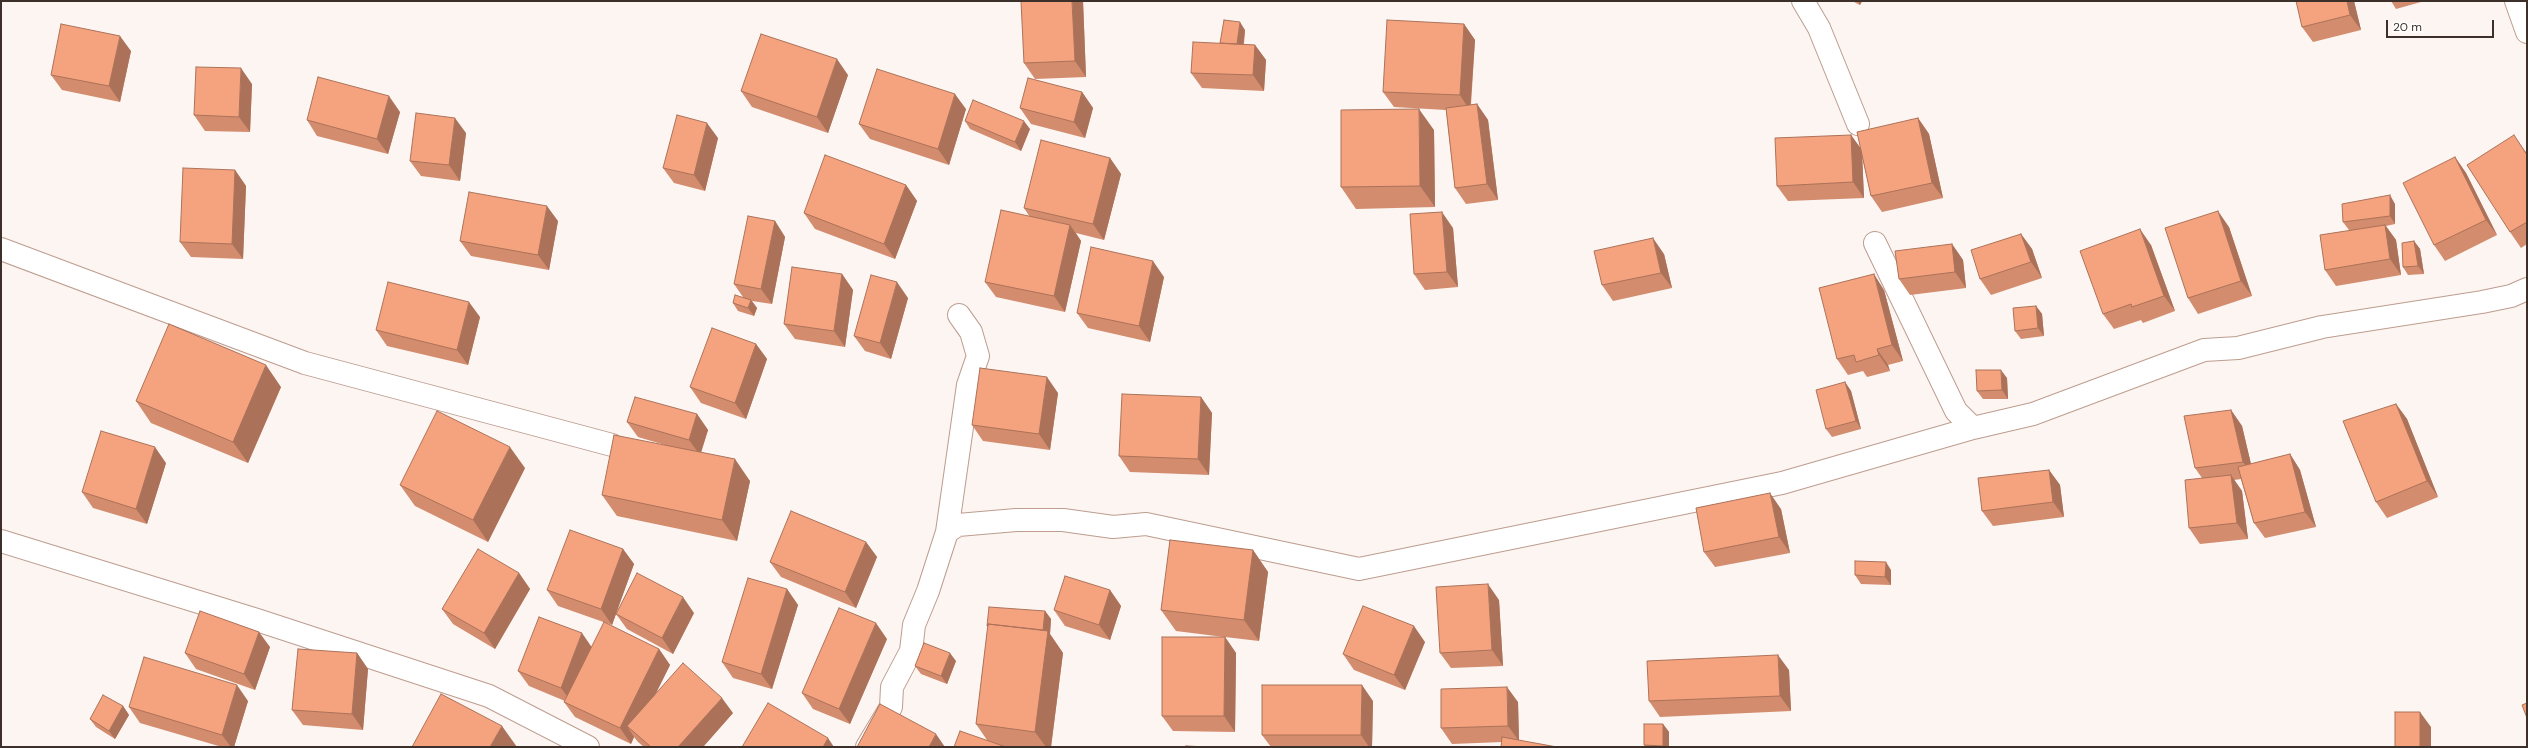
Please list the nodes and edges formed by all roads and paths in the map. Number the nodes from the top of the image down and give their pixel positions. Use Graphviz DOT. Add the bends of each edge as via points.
graph roads {
  1 [pos="1803,1"];
  2 [pos="2516,1"];
  3 [pos="2527,32"];
  4 [pos="1858,124"];
  5 [pos="1875,244"];
  6 [pos="1,250"];
  7 [pos="2527,289"];
  8 [pos="959,315"];
  9 [pos="1973,428"];
  10 [pos="612,445"];
  11 [pos="948,532"];
  12 [pos="1,541"];
  13 [pos="588,747"];
  14 [pos="867,747"];
  1 -- 4 [label="street" via="1819,28"];
  2 -- 3 [label="street"];
  5 -- 9 [label="street" via="1956,411"];
  6 -- 10 [label="street" via="305,363"];
  7 -- 9 [label="street" via="2511,296 2482,302 2322,327 2238,348 2204,350 2033,414"];
  8 -- 11 [label="street" via="971,332 978,356 968,385"];
  9 -- 11 [label="street" via="1782,483 1359,569 1146,524 1113,527 1063,520 1016,520 958,525"];
  11 -- 14 [label="street" via="914,625 911,652 892,687 891,707"];
  12 -- 13 [label="street" via="257,620 489,696"];
}
